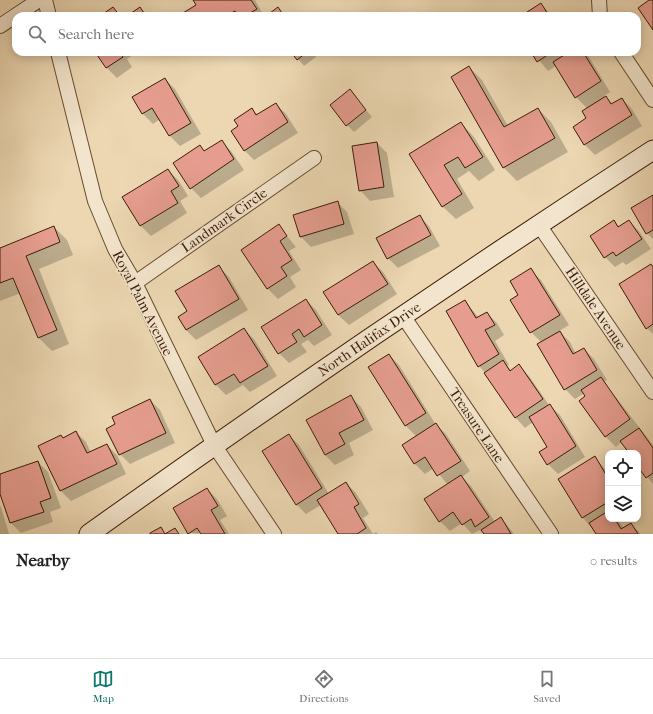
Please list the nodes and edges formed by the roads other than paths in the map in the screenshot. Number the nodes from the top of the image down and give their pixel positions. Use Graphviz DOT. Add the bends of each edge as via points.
graph roads {
  1 [pos="39,0"];
  2 [pos="45,0"];
  3 [pos="599,0"];
  4 [pos="21,12"];
  5 [pos="48,12"];
  6 [pos="600,12"];
  7 [pos="12,18"];
  8 [pos="0,26"];
  9 [pos="59,56"];
  10 [pos="624,56"];
  11 [pos="653,100"];
  12 [pos="653,150"];
  13 [pos="314,158"];
  14 [pos="539,224"];
  15 [pos="135,283"];
  16 [pos="403,316"];
  17 [pos="653,392"];
  18 [pos="214,445"];
  19 [pos="89,534"];
  20 [pos="274,534"];
  21 [pos="551,534"];
  1 -- 4 [label="street"];
  2 -- 5 [label="street"];
  3 -- 6 [label="street"];
  7 -- 8 [label="street"];
  9 -- 15 [label="street, Royal Palm Avenue" via="95,201 115,249"];
  10 -- 11 [label="street"];
  12 -- 14 [label="street, North Halifax Drive"];
  13 -- 15 [label="street, Landmark Circle"];
  14 -- 16 [label="street, North Halifax Drive"];
  14 -- 17 [label="street, Hilldale Avenue"];
  15 -- 18 [label="street, Royal Palm Avenue"];
  16 -- 18 [label="street, North Halifax Drive"];
  16 -- 21 [label="street, Treasure Lane"];
  18 -- 19 [label="street, North Halifax Drive"];
  18 -- 20 [label="street, Royal Palm Avenue"];
}
